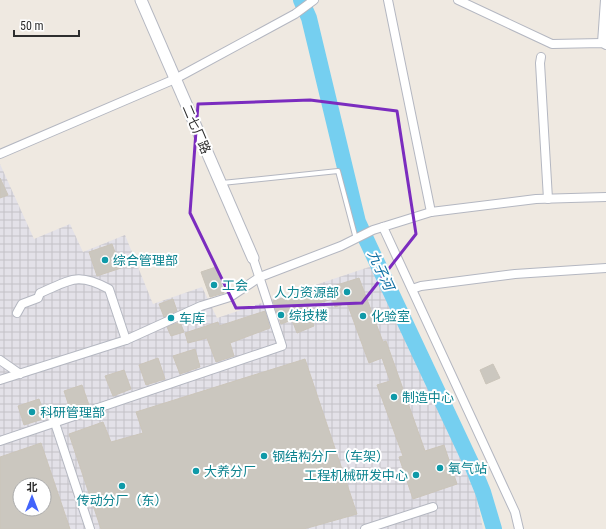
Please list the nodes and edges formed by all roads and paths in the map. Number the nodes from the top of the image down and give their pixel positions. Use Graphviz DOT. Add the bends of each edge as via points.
graph roads {
  1 [pos="141,0"];
  2 [pos="388,0"];
  3 [pos="458,0"];
  4 [pos="605,0"];
  5 [pos="311,2"];
  6 [pos="604,44"];
  7 [pos="541,57"];
  8 [pos="175,80"];
  9 [pos="0,154"];
  10 [pos="220,184"];
  11 [pos="606,197"];
  12 [pos="548,199"];
  13 [pos="431,212"];
  14 [pos="383,227"];
  15 [pos="356,240"];
  16 [pos="252,258"];
  17 [pos="606,268"];
  18 [pos="260,277"];
  19 [pos="412,289"];
  20 [pos="17,313"];
  21 [pos="126,340"];
  22 [pos="0,360"];
  23 [pos="20,374"];
  24 [pos="0,380"];
  25 [pos="55,423"];
  26 [pos="0,441"];
  27 [pos="432,507"];
  28 [pos="90,529"];
  29 [pos="365,529"];
  30 [pos="519,529"];
  1 -- 8 [label="street, 二七厂路"];
  2 -- 13 [label="street"];
  3 -- 6 [label="street" via="552,44"];
  4 -- 6 [label="street"];
  5 -- 8 [label="street" via="295,14"];
  7 -- 12 [label="street"];
  8 -- 9 [label="street"];
  8 -- 10 [label="street, 二七厂路"];
  10 -- 15 [label="lane" via="338,171"];
  10 -- 16 [label="street, 二七厂路"];
  11 -- 12 [label="street"];
  12 -- 13 [label="street"];
  13 -- 14 [label="street"];
  14 -- 15 [label="street"];
  14 -- 19 [label="street"];
  15 -- 18 [label="street"];
  16 -- 18 [label="street"];
  17 -- 19 [label="street" via="515,274"];
  18 -- 21 [label="street" via="230,297 201,306"];
  18 -- 25 [label="street" via="282,346"];
  19 -- 30 [label="street" via="515,512"];
  20 -- 21 [label="street" via="22,304 38,298 40,293 78,278 94,281 109,289"];
  21 -- 23 [label="street"];
  22 -- 23 [label="street"];
  23 -- 24 [label="street"];
  25 -- 26 [label="street"];
  25 -- 28 [label="street"];
  27 -- 29 [label="street"];
}
